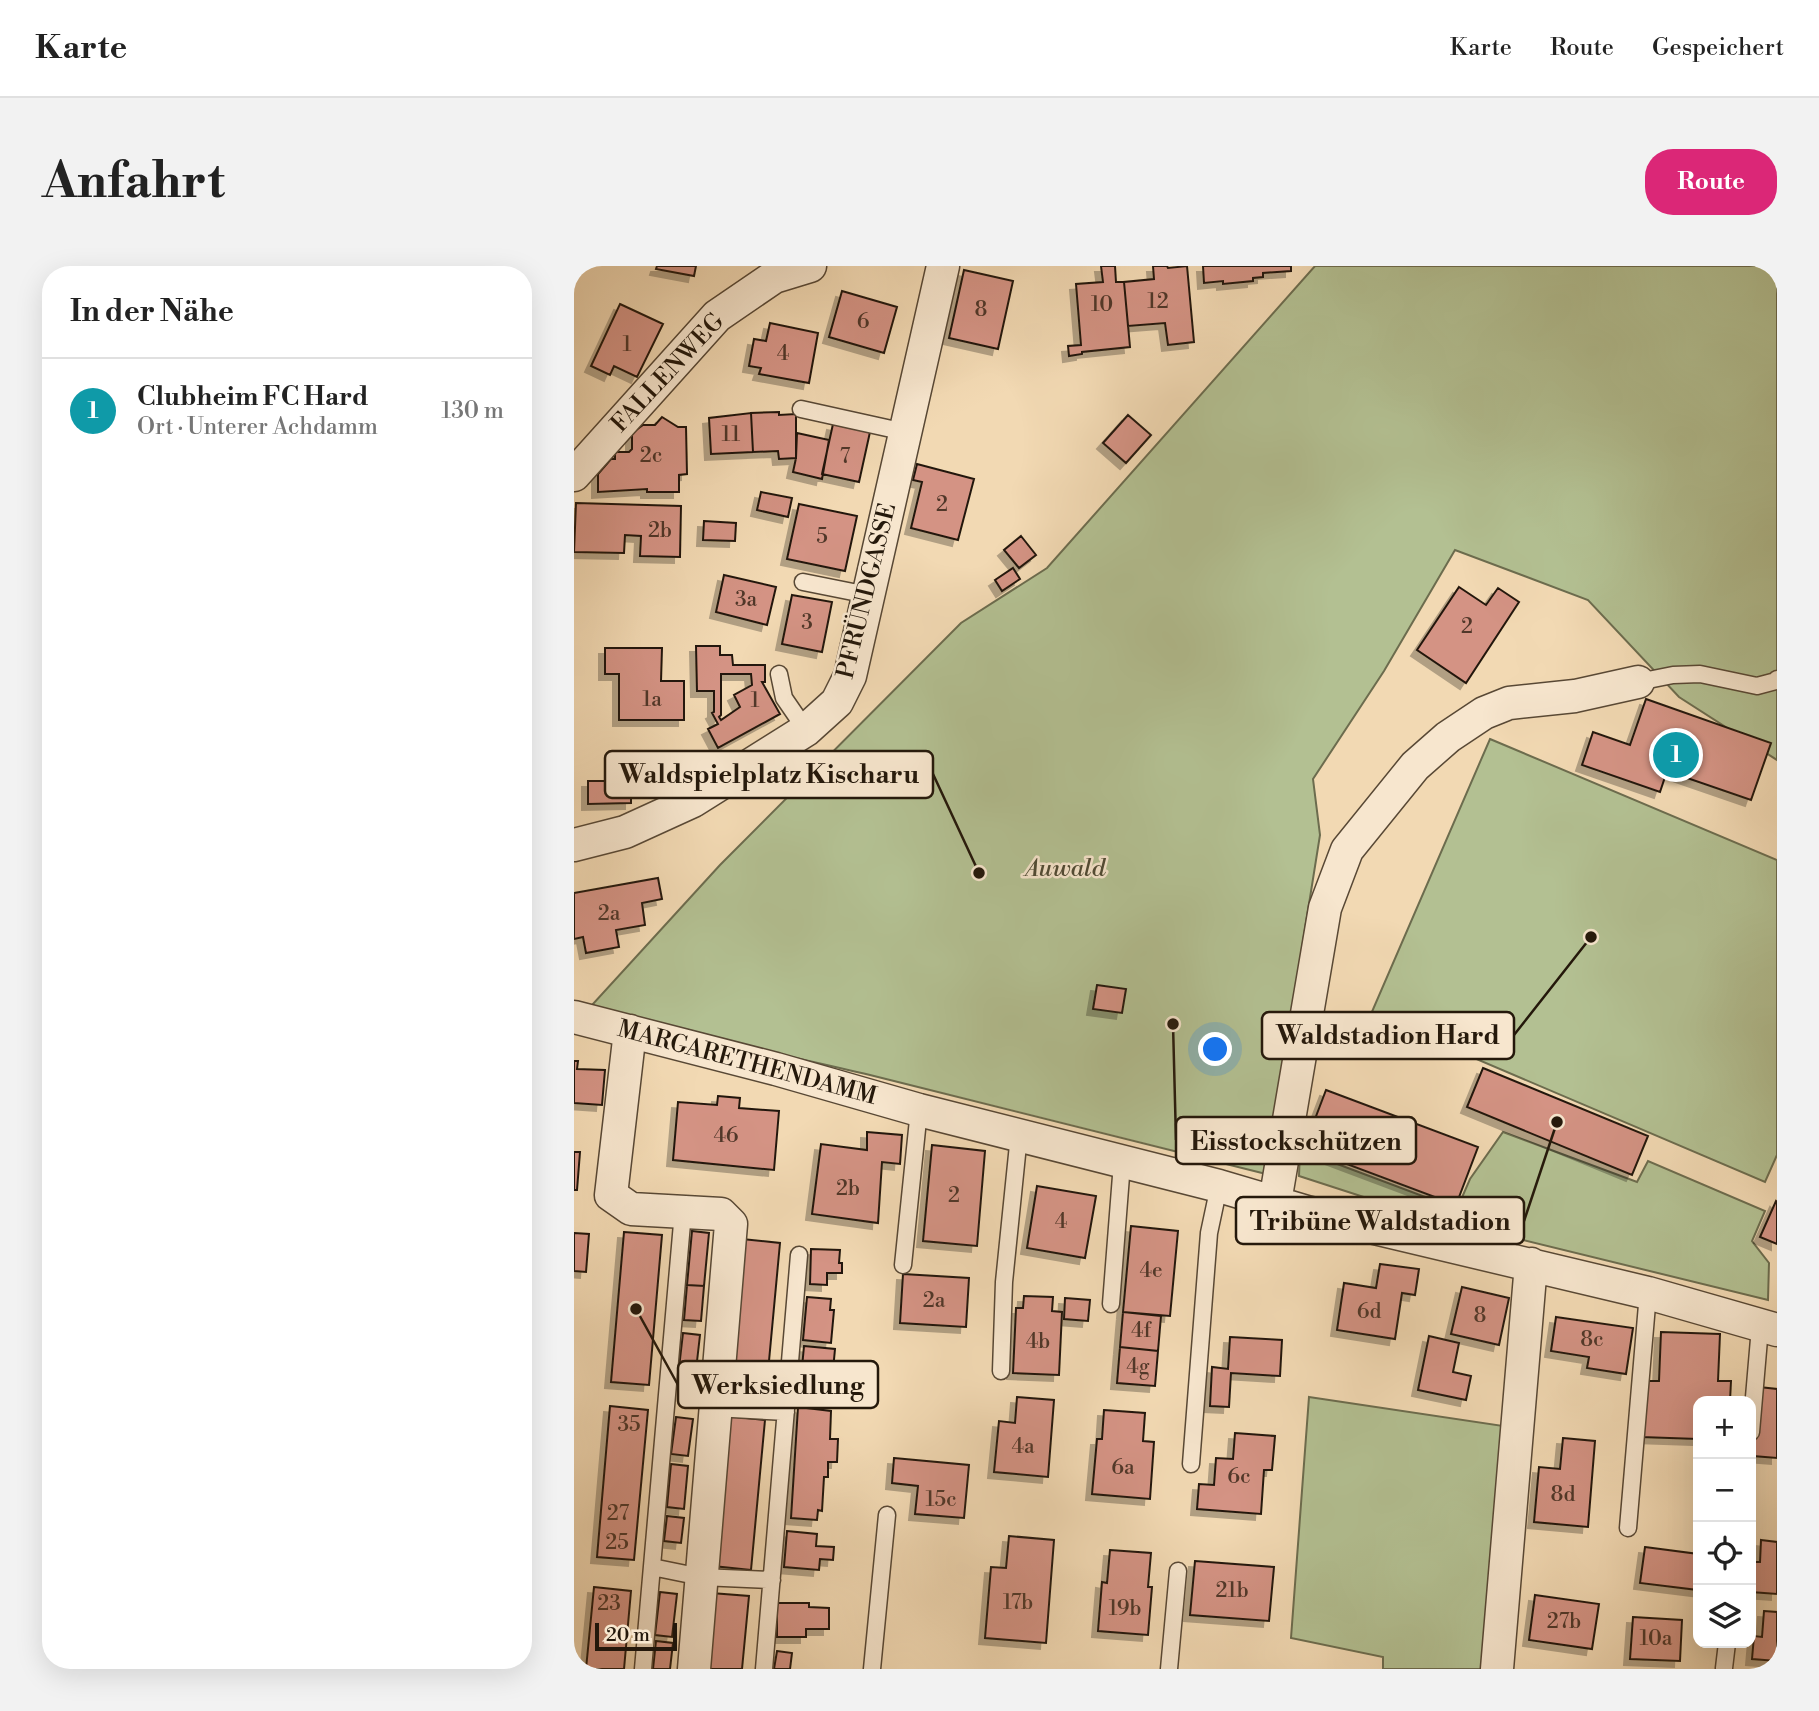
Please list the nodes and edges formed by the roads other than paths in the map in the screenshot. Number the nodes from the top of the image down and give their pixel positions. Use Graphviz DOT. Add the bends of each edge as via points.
graph roads {
  1 [pos="810,266"];
  2 [pos="943,266"];
  3 [pos="801,409"];
  4 [pos="905,432"];
  5 [pos="574,475"];
  6 [pos="803,582"];
  7 [pos="868,595"];
  8 [pos="779,674"];
  9 [pos="1777,678"];
  10 [pos="1637,682"];
  11 [pos="806,730"];
  12 [pos="574,845"];
  13 [pos="574,1017"];
  14 [pos="630,1031"];
  15 [pos="919,1110"];
  16 [pos="1019,1135"];
  17 [pos="1122,1163"];
  18 [pos="1219,1186"];
  19 [pos="1275,1202"];
  20 [pos="683,1212"];
  21 [pos="799,1255"];
  22 [pos="1531,1264"];
  23 [pos="903,1265"];
  24 [pos="1648,1293"];
  25 [pos="1111,1304"];
  26 [pos="1771,1328"];
  27 [pos="1000,1371"];
  28 [pos="1754,1396"];
  29 [pos="715,1408"];
  30 [pos="786,1412"];
  31 [pos="1191,1464"];
  32 [pos="887,1515"];
  33 [pos="1628,1528"];
  34 [pos="652,1567"];
  35 [pos="1178,1571"];
  36 [pos="701,1577"];
  37 [pos="772,1580"];
  38 [pos="1726,1648"];
  39 [pos="1724,1668"];
  40 [pos="643,1669"];
  41 [pos="694,1669"];
  42 [pos="764,1669"];
  43 [pos="872,1669"];
  44 [pos="1169,1669"];
  45 [pos="1497,1669"];
  1 -- 5 [label="street, FALLENWEG" via="774,277 718,316"];
  2 -- 4 [label="street, PFRÜNDGASSE"];
  3 -- 4 [label="lane"];
  4 -- 7 [label="street, PFRÜNDGASSE"];
  6 -- 7 [label="lane"];
  7 -- 11 [label="street, PFRÜNDGASSE" via="850,676 837,702"];
  8 -- 11 [label="lane" via="784,698"];
  9 -- 10 [label="lane" via="1757,686 1700,674"];
  10 -- 19 [label="street" via="1575,696 1508,703 1484,713 1415,766 1347,850 1325,908"];
  11 -- 12 [label="street, PFRÜNDGASSE" via="693,801 625,832"];
  13 -- 14 [label="street, MARGARETHENDAMM"];
  14 -- 15 [label="street, MARGARETHENDAMM"];
  14 -- 20 [label="street" via="611,1195 631,1209"];
  15 -- 16 [label="street, MARGARETHENDAMM"];
  15 -- 23 [label="lane"];
  16 -- 17 [label="street, MARGARETHENDAMM"];
  16 -- 27 [label="lane"];
  17 -- 18 [label="street, MARGARETHENDAMM"];
  17 -- 25 [label="lane"];
  18 -- 19 [label="street, MARGARETHENDAMM"];
  18 -- 31 [label="lane" via="1209,1233"];
  19 -- 22 [label="street, MARGARETHENDAMM"];
  20 -- 29 [label="street" via="721,1214 731,1224"];
  20 -- 34 [label="lane"];
  21 -- 30 [label="lane"];
  22 -- 24 [label="street, MARGARETHENDAMM"];
  22 -- 45 [label="street"];
  24 -- 26 [label="street, MARGARETHENDAMM"];
  24 -- 33 [label="lane"];
  26 -- 28 [label="lane, MARGARETHENDAMM" via="1759,1339"];
  29 -- 30 [label="lane"];
  29 -- 36 [label="street"];
  30 -- 37 [label="lane"];
  32 -- 43 [label="lane"];
  34 -- 36 [label="lane"];
  34 -- 40 [label="lane"];
  35 -- 44 [label="lane"];
  36 -- 37 [label="lane"];
  36 -- 41 [label="street"];
  37 -- 42 [label="lane"];
  38 -- 39 [label="lane"];
}
